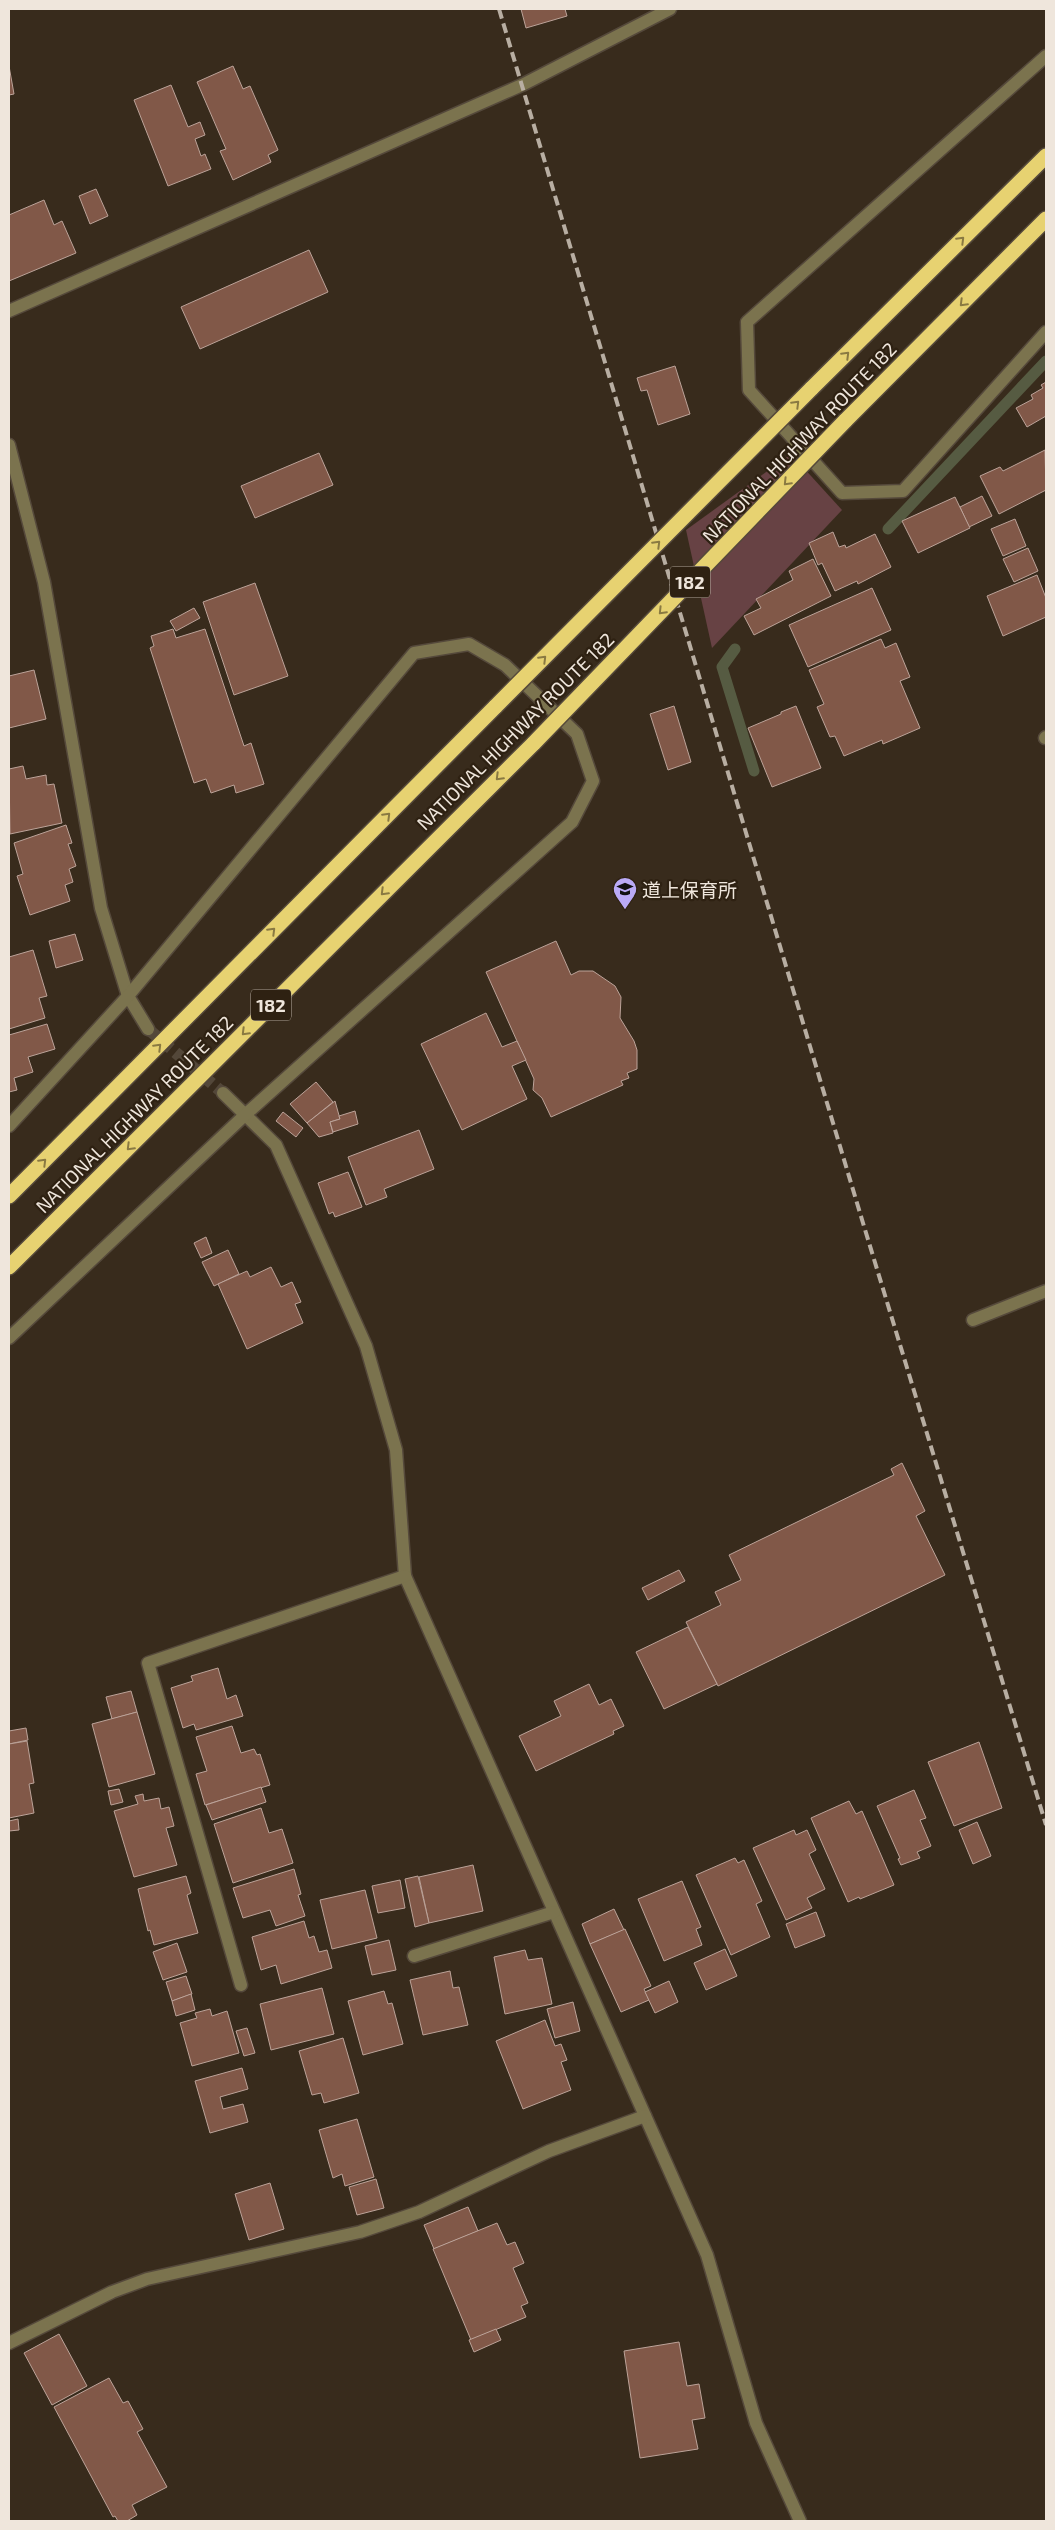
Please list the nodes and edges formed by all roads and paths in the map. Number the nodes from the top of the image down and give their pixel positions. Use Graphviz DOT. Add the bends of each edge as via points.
graph roads {
  1 [pos="670,9"];
  2 [pos="1046,56"];
  3 [pos="1046,156"];
  4 [pos="1046,219"];
  5 [pos="9,311"];
  6 [pos="1046,332"];
  7 [pos="9,445"];
  8 [pos="128,996"];
  9 [pos="148,1029"];
  10 [pos="223,1093"];
  11 [pos="246,1114"];
  12 [pos="9,1126"];
  13 [pos="9,1196"];
  14 [pos="9,1267"];
  15 [pos="1046,1291"];
  16 [pos="973,1320"];
  17 [pos="9,1338"];
  18 [pos="405,1576"];
  19 [pos="554,1912"];
  20 [pos="414,1956"];
  21 [pos="241,1985"];
  22 [pos="645,2116"];
  23 [pos="9,2343"];
  24 [pos="800,2521"];
  1 -- 5 [label="street" via="522,85"];
  2 -- 6 [label="street" via="746,322 749,390 842,493 903,491"];
  13 -- 3 [label="highway, NATIONAL HIGHWAY ROUTE 182 / 182, one-way, bridge"];
  4 -- 14 [label="highway, NATIONAL HIGHWAY ROUTE 182 / 182, one-way, bridge" via="534,743"];
  7 -- 8 [label="street" via="44,582 101,908"];
  8 -- 9 [label="street"];
  8 -- 11 [label="street" via="414,653 469,644 505,665 577,734 594,781 572,822"];
  8 -- 12 [label="street"];
  10 -- 11 [label="street"];
  11 -- 17 [label="street"];
  11 -- 18 [label="street" via="276,1145 366,1346 396,1450"];
  15 -- 16 [label="street"];
  18 -- 19 [label="street"];
  18 -- 21 [label="street" via="148,1663"];
  19 -- 20 [label="street"];
  19 -- 22 [label="street"];
  22 -- 23 [label="street" via="549,2151 418,2212 360,2232 147,2279 112,2292"];
  22 -- 24 [label="street" via="707,2255 756,2423"];
}
